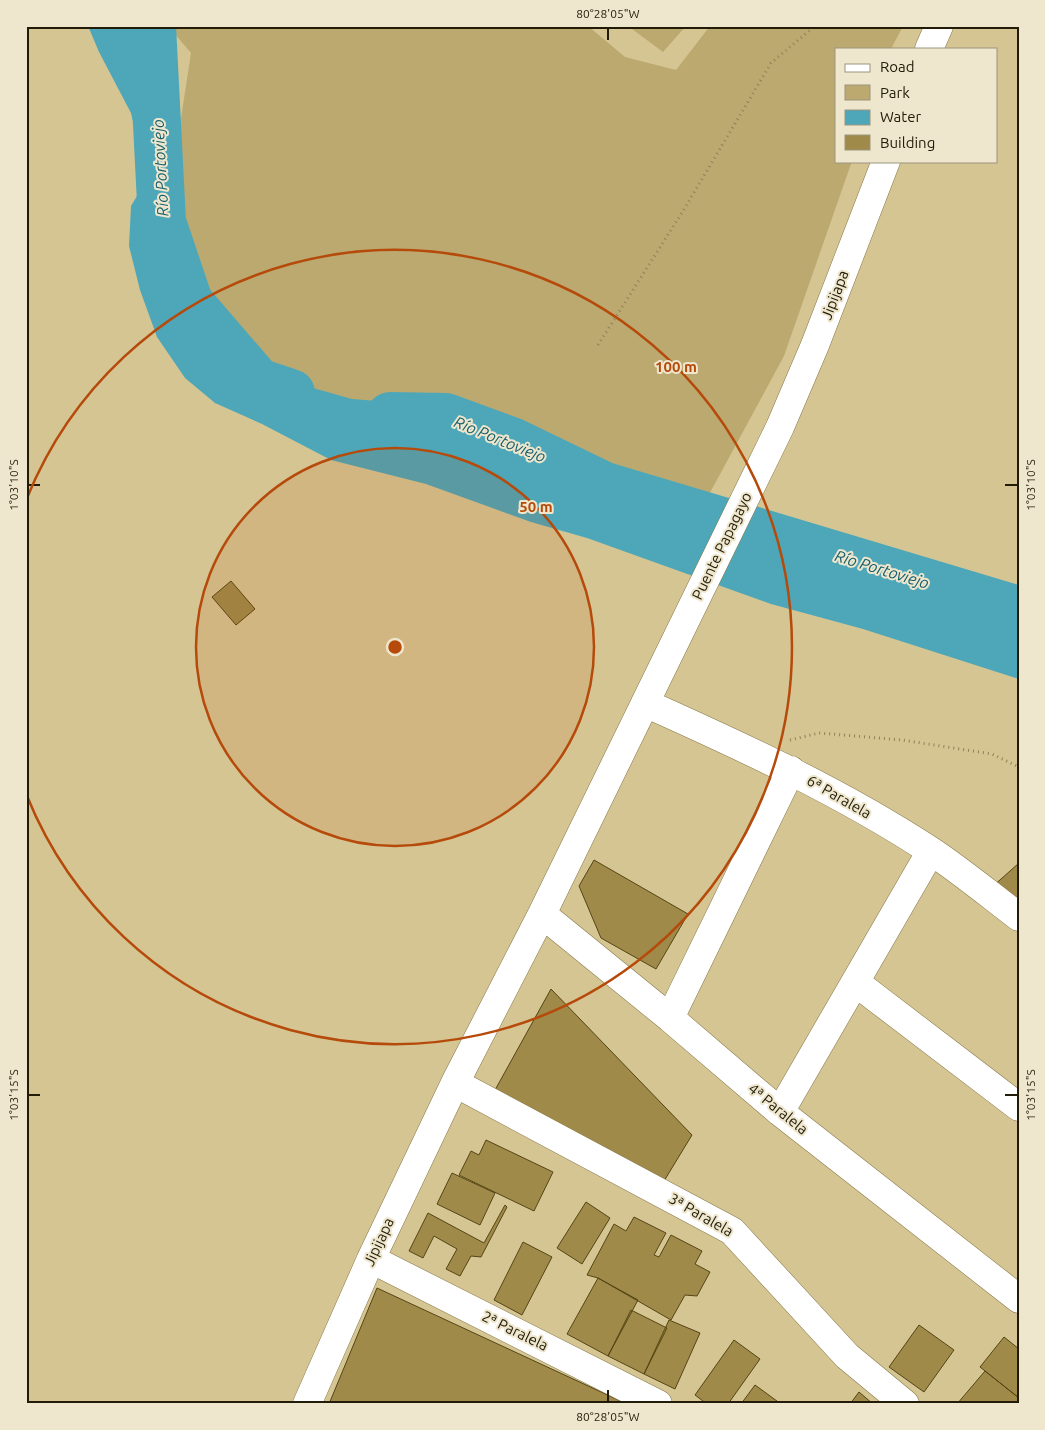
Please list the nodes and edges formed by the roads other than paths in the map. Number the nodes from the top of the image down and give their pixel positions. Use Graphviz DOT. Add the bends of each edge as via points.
graph roads {
  1 [pos="939,26"];
  2 [pos="929,48"];
  3 [pos="886,162"];
  4 [pos="780,427"];
  5 [pos="645,703"];
  6 [pos="791,770"];
  7 [pos="931,851"];
  8 [pos="542,914"];
  9 [pos="1019,917"];
  10 [pos="855,982"];
  11 [pos="670,1018"];
  12 [pos="455,1082"];
  13 [pos="1019,1107"];
  14 [pos="780,1112"];
  15 [pos="371,1259"];
  16 [pos="1019,1299"];
  17 [pos="307,1404"];
  18 [pos="658,1404"];
  19 [pos="904,1404"];
  1 -- 2 [label="street"];
  3 -- 4 [label="street, Jipijapa"];
  4 -- 5 [label="street, Puente Papagayo"];
  5 -- 6 [label="street, 6ª Paralela"];
  5 -- 8 [label="street, Puente Papagayo"];
  6 -- 7 [label="street, 6ª Paralela"];
  6 -- 11 [label="street"];
  7 -- 9 [label="street, 6ª Paralela"];
  7 -- 10 [label="street"];
  8 -- 11 [label="street, 4ª Paralela"];
  8 -- 12 [label="street, Jipijapa"];
  10 -- 13 [label="street"];
  10 -- 14 [label="street"];
  11 -- 14 [label="street, 4ª Paralela"];
  12 -- 15 [label="street, Jipijapa"];
  12 -- 19 [label="street, 3ª Paralela" via="732,1231 848,1356"];
  14 -- 16 [label="street, 4ª Paralela"];
  15 -- 17 [label="street, Jipijapa"];
  15 -- 18 [label="street, 2ª Paralela"];
}
